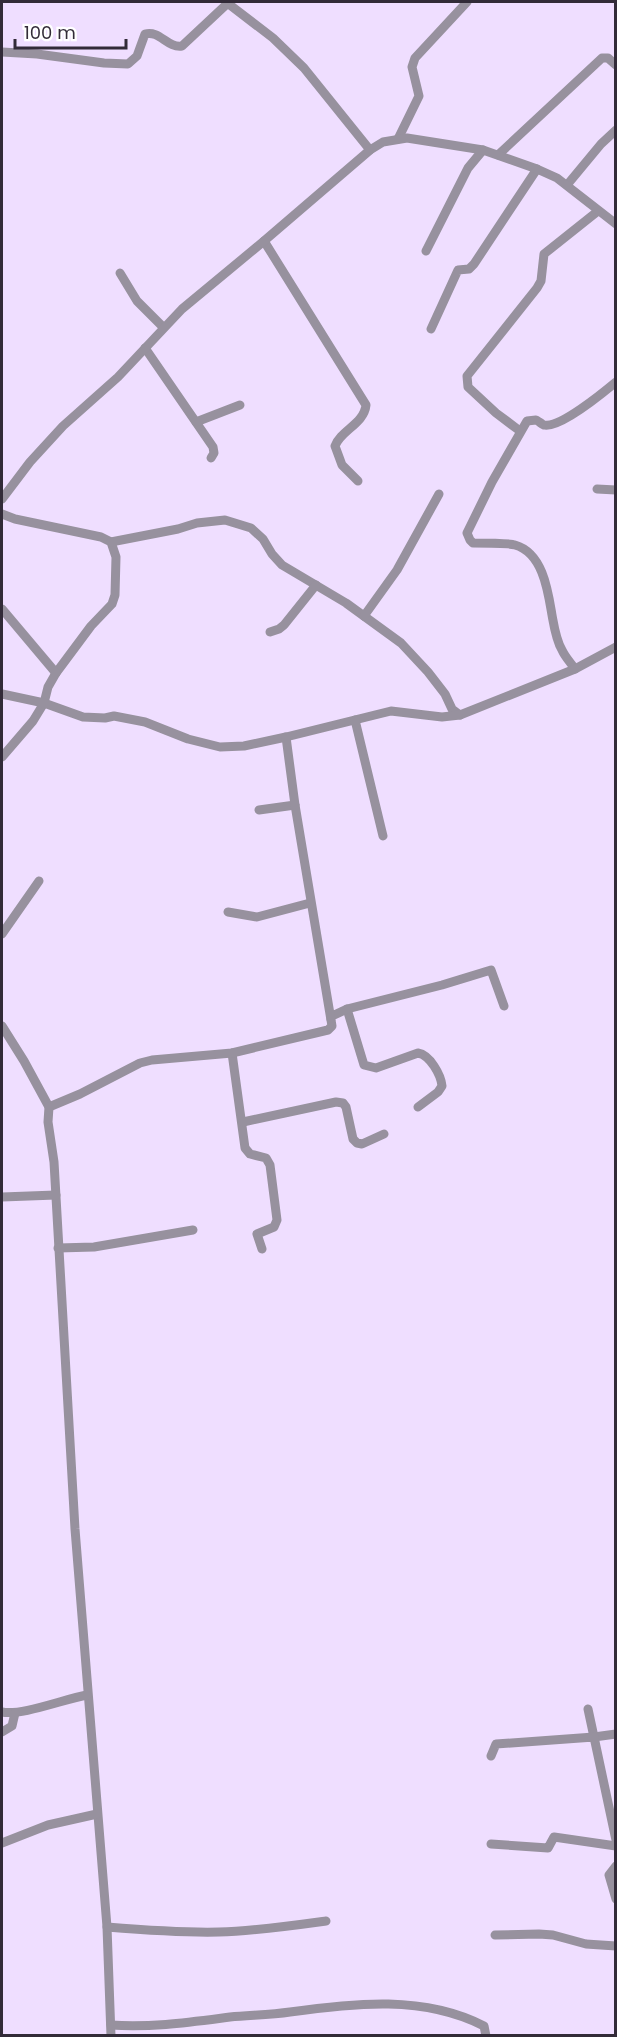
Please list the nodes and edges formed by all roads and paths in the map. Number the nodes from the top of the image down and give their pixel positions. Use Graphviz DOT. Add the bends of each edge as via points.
graph roads {
  1 [pos="227,2"];
  2 [pos="467,2"];
  3 [pos="2,52"];
  4 [pos="615,65"];
  5 [pos="615,130"];
  6 [pos="398,139"];
  7 [pos="370,150"];
  8 [pos="483,150"];
  9 [pos="498,155"];
  10 [pos="537,169"];
  11 [pos="567,184"];
  12 [pos="598,211"];
  13 [pos="615,224"];
  14 [pos="264,241"];
  15 [pos="426,251"];
  16 [pos="120,273"];
  17 [pos="163,327"];
  18 [pos="431,329"];
  19 [pos="145,348"];
  20 [pos="615,382"];
  21 [pos="240,405"];
  22 [pos="196,422"];
  23 [pos="520,432"];
  24 [pos="211,458"];
  25 [pos="357,480"];
  26 [pos="597,489"];
  27 [pos="615,490"];
  28 [pos="439,494"];
  29 [pos="2,499"];
  30 [pos="2,514"];
  31 [pos="111,542"];
  32 [pos="316,585"];
  33 [pos="2,609"];
  34 [pos="364,616"];
  35 [pos="270,632"];
  36 [pos="615,647"];
  37 [pos="575,669"];
  38 [pos="56,673"];
  39 [pos="2,694"];
  40 [pos="44,703"];
  41 [pos="460,715"];
  42 [pos="354,720"];
  43 [pos="286,738"];
  44 [pos="2,757"];
  45 [pos="295,805"];
  46 [pos="259,810"];
  47 [pos="383,836"];
  48 [pos="39,881"];
  49 [pos="310,903"];
  50 [pos="228,912"];
  51 [pos="2,934"];
  52 [pos="504,1006"];
  53 [pos="347,1009"];
  54 [pos="331,1019"];
  55 [pos="2,1026"];
  56 [pos="232,1053"];
  57 [pos="49,1107"];
  58 [pos="418,1107"];
  59 [pos="243,1122"];
  60 [pos="384,1134"];
  61 [pos="56,1195"];
  62 [pos="2,1197"];
  63 [pos="194,1230"];
  64 [pos="58,1248"];
  65 [pos="262,1249"];
  66 [pos="87,1695"];
  67 [pos="588,1709"];
  68 [pos="2,1712"];
  69 [pos="15,1713"];
  70 [pos="2,1732"];
  71 [pos="615,1734"];
  72 [pos="594,1737"];
  73 [pos="490,1756"];
  74 [pos="97,1814"];
  75 [pos="615,1840"];
  76 [pos="2,1843"];
  77 [pos="491,1844"];
  78 [pos="615,1846"];
  79 [pos="615,1866"];
  80 [pos="615,1899"];
  81 [pos="326,1921"];
  82 [pos="106,1927"];
  83 [pos="495,1935"];
  84 [pos="615,1946"];
  85 [pos="111,2025"];
  86 [pos="111,2036"];
  87 [pos="486,2036"];
  1 -- 3 [label="street" via="182,46 156,34 145,34 136,56 128,63"];
  1 -- 7 [label="street" via="298,61"];
  2 -- 6 [label="street" via="415,57 412,67 419,96"];
  4 -- 9 [label="street" via="602,58"];
  5 -- 11 [label="street"];
  6 -- 7 [label="street"];
  6 -- 8 [label="street"];
  7 -- 14 [label="street"];
  8 -- 9 [label="street"];
  8 -- 15 [label="street" via="468,168"];
  9 -- 10 [label="street"];
  10 -- 11 [label="street"];
  10 -- 18 [label="street" via="474,264 458,270"];
  11 -- 12 [label="street"];
  12 -- 13 [label="street"];
  12 -- 23 [label="street" via="544,254 537,288 467,376 468,387"];
  14 -- 17 [label="street"];
  14 -- 25 [label="street" via="366,405 335,446 342,465"];
  16 -- 17 [label="street" via="138,301"];
  17 -- 19 [label="street"];
  19 -- 22 [label="street"];
  19 -- 29 [label="street" via="63,426"];
  20 -- 23 [label="street" via="566,420 552,425 530,420"];
  21 -- 22 [label="street"];
  22 -- 24 [label="street" via="213,449"];
  23 -- 37 [label="street" via="471,522 468,537 473,543 514,544 533,558 547,585 561,650"];
  26 -- 27 [label="street"];
  28 -- 34 [label="street" via="397,570"];
  30 -- 31 [label="street"];
  31 -- 32 [label="street" via="197,524 234,521 251,528 263,539 282,565"];
  31 -- 38 [label="street" via="116,557 114,601"];
  32 -- 34 [label="street"];
  32 -- 35 [label="street" via="284,625"];
  33 -- 38 [label="street"];
  34 -- 41 [label="street" via="420,662"];
  36 -- 37 [label="street"];
  37 -- 41 [label="street"];
  38 -- 40 [label="street"];
  39 -- 40 [label="street"];
  40 -- 43 [label="street" via="82,717 114,716 145,722 220,747"];
  40 -- 44 [label="street"];
  41 -- 42 [label="street" via="442,717 391,711"];
  42 -- 43 [label="street"];
  42 -- 47 [label="street"];
  43 -- 45 [label="street"];
  45 -- 46 [label="street"];
  45 -- 49 [label="street"];
  48 -- 51 [label="street"];
  49 -- 50 [label="street" via="257,917"];
  49 -- 54 [label="street"];
  52 -- 53 [label="street" via="491,970"];
  53 -- 54 [label="street"];
  53 -- 58 [label="street" via="364,1065 376,1068 418,1053 428,1058 442,1086"];
  54 -- 56 [label="street" via="333,1024 328,1030"];
  55 -- 57 [label="street"];
  56 -- 57 [label="street" via="146,1062"];
  56 -- 59 [label="street"];
  57 -- 61 [label="street"];
  59 -- 60 [label="street" via="340,1102 346,1107 357,1143"];
  59 -- 65 [label="street" via="246,1151 266,1158 270,1165 277,1220 274,1227 257,1233"];
  61 -- 62 [label="street"];
  61 -- 64 [label="street"];
  63 -- 64 [label="street" via="94,1247"];
  64 -- 66 [label="street"];
  66 -- 69 [label="street"];
  66 -- 74 [label="street"];
  67 -- 72 [label="street"];
  68 -- 69 [label="street"];
  69 -- 70 [label="street" via="12,1726"];
  71 -- 72 [label="street"];
  72 -- 73 [label="street" via="496,1744"];
  72 -- 75 [label="street"];
  74 -- 76 [label="street" via="48,1825"];
  74 -- 82 [label="street"];
  77 -- 78 [label="street" via="548,1848 554,1837"];
  79 -- 80 [label="street" via="609,1875"];
  81 -- 82 [label="street" via="216,1932"];
  82 -- 85 [label="street"];
  83 -- 84 [label="street" via="546,1934"];
  85 -- 86 [label="street"];
  85 -- 87 [label="street" via="199,2022 330,2005 405,2005 432,2008 475,2022 484,2026"];
}
